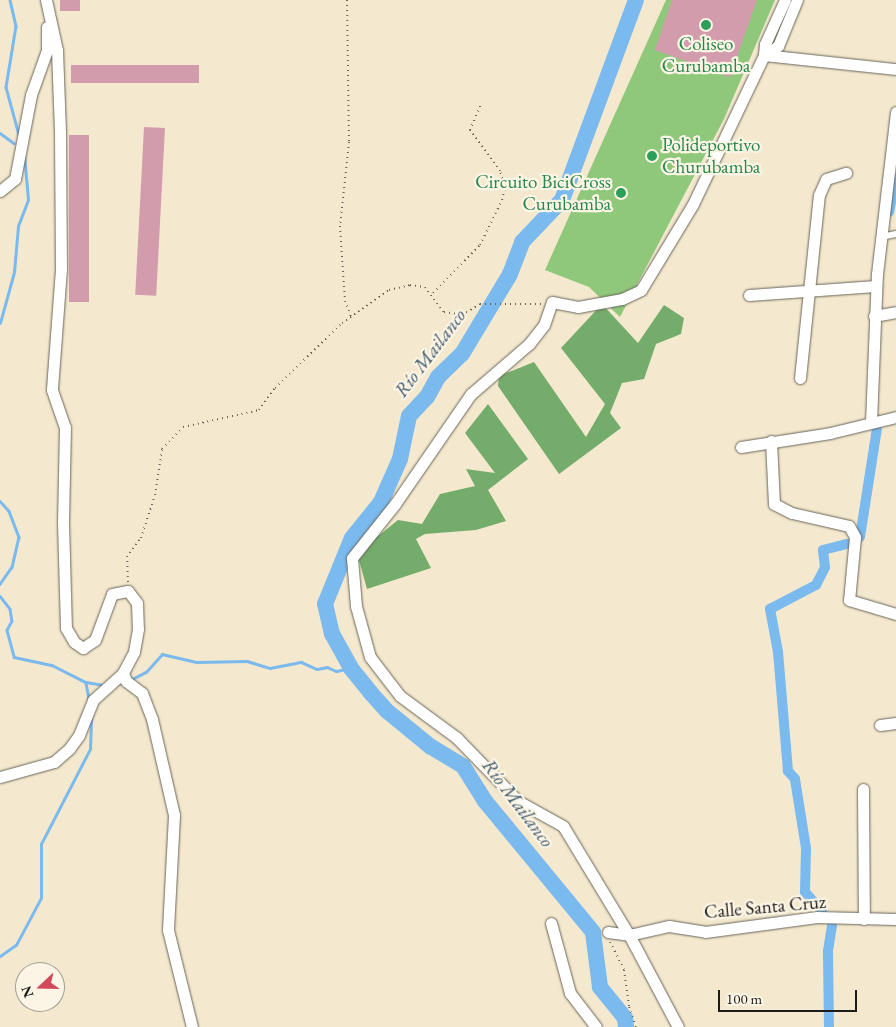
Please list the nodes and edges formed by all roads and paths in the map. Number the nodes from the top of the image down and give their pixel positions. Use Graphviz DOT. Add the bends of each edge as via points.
graph roads {
  1 [pos="45,0"];
  2 [pos="347,0"];
  3 [pos="785,0"];
  4 [pos="797,0"];
  5 [pos="764,55"];
  6 [pos="896,69"];
  7 [pos="480,104"];
  8 [pos="896,112"];
  9 [pos="846,173"];
  10 [pos="0,191"];
  11 [pos="896,234"];
  12 [pos="881,237"];
  13 [pos="876,286"];
  14 [pos="808,290"];
  15 [pos="433,293"];
  16 [pos="749,295"];
  17 [pos="552,302"];
  18 [pos="896,312"];
  19 [pos="874,316"];
  20 [pos="351,317"];
  21 [pos="800,378"];
  22 [pos="896,417"];
  23 [pos="871,422"];
  24 [pos="771,441"];
  25 [pos="741,447"];
  26 [pos="128,592"];
  27 [pos="896,614"];
  28 [pos="123,673"];
  29 [pos="896,723"];
  30 [pos="880,725"];
  31 [pos="0,778"];
  32 [pos="863,789"];
  33 [pos="864,918"];
  34 [pos="896,919"];
  35 [pos="551,923"];
  36 [pos="608,932"];
  37 [pos="629,935"];
  38 [pos="192,1027"];
  39 [pos="596,1027"];
  40 [pos="636,1027"];
  41 [pos="678,1027"];
  1 -- 10 [label="street" via="47,50 31,95 15,179"];
  1 -- 26 [label="street" via="57,50 60,132 60,269 52,390 66,427 63,522 66,628 74,642 83,648 95,640 112,594"];
  2 -- 20 [label="path" via="349,142 340,226 345,301"];
  3 -- 5 [label="street" via="765,44"];
  4 -- 5 [label="street" via="778,46"];
  5 -- 6 [label="street"];
  5 -- 17 [label="street" via="693,204 641,290 622,299 578,307"];
  7 -- 15 [label="path" via="470,130 500,171 505,188 480,245"];
  8 -- 12 [label="street"];
  9 -- 14 [label="street" via="826,179 819,195"];
  11 -- 12 [label="lane"];
  12 -- 13 [label="street"];
  13 -- 14 [label="street"];
  13 -- 19 [label="street"];
  14 -- 16 [label="street"];
  14 -- 21 [label="street"];
  15 -- 17 [label="path" via="444,312 462,315 480,304"];
  15 -- 20 [label="path" via="425,287 410,285 389,290"];
  17 -- 37 [label="street" via="544,325 529,344 471,394 411,482 352,558 356,606 370,657 400,696 456,738 518,801 563,826"];
  18 -- 19 [label="street"];
  19 -- 23 [label="street"];
  20 -- 26 [label="path" via="275,388 259,410 182,426 162,450 155,495 141,538 127,557"];
  22 -- 23 [label="street"];
  23 -- 24 [label="street" via="830,433"];
  24 -- 25 [label="street"];
  24 -- 27 [label="street" via="774,504 792,513 849,526 855,537 849,600"];
  26 -- 28 [label="street" via="137,603 138,629 134,652"];
  28 -- 31 [label="street" via="93,700 79,735 54,762"];
  28 -- 38 [label="street" via="126,681 142,693 170,791 174,815 174,860 168,930"];
  29 -- 30 [label="street"];
  32 -- 33 [label="street"];
  33 -- 34 [label="street, Calle Santa Cruz"];
  33 -- 37 [label="street, Calle Santa Cruz" via="817,917 705,932 669,926"];
  35 -- 39 [label="street" via="570,993"];
  36 -- 37 [label="street, Calle Santa Cruz"];
  36 -- 40 [label="path" via="624,970 629,1007"];
  37 -- 41 [label="street"];
}
